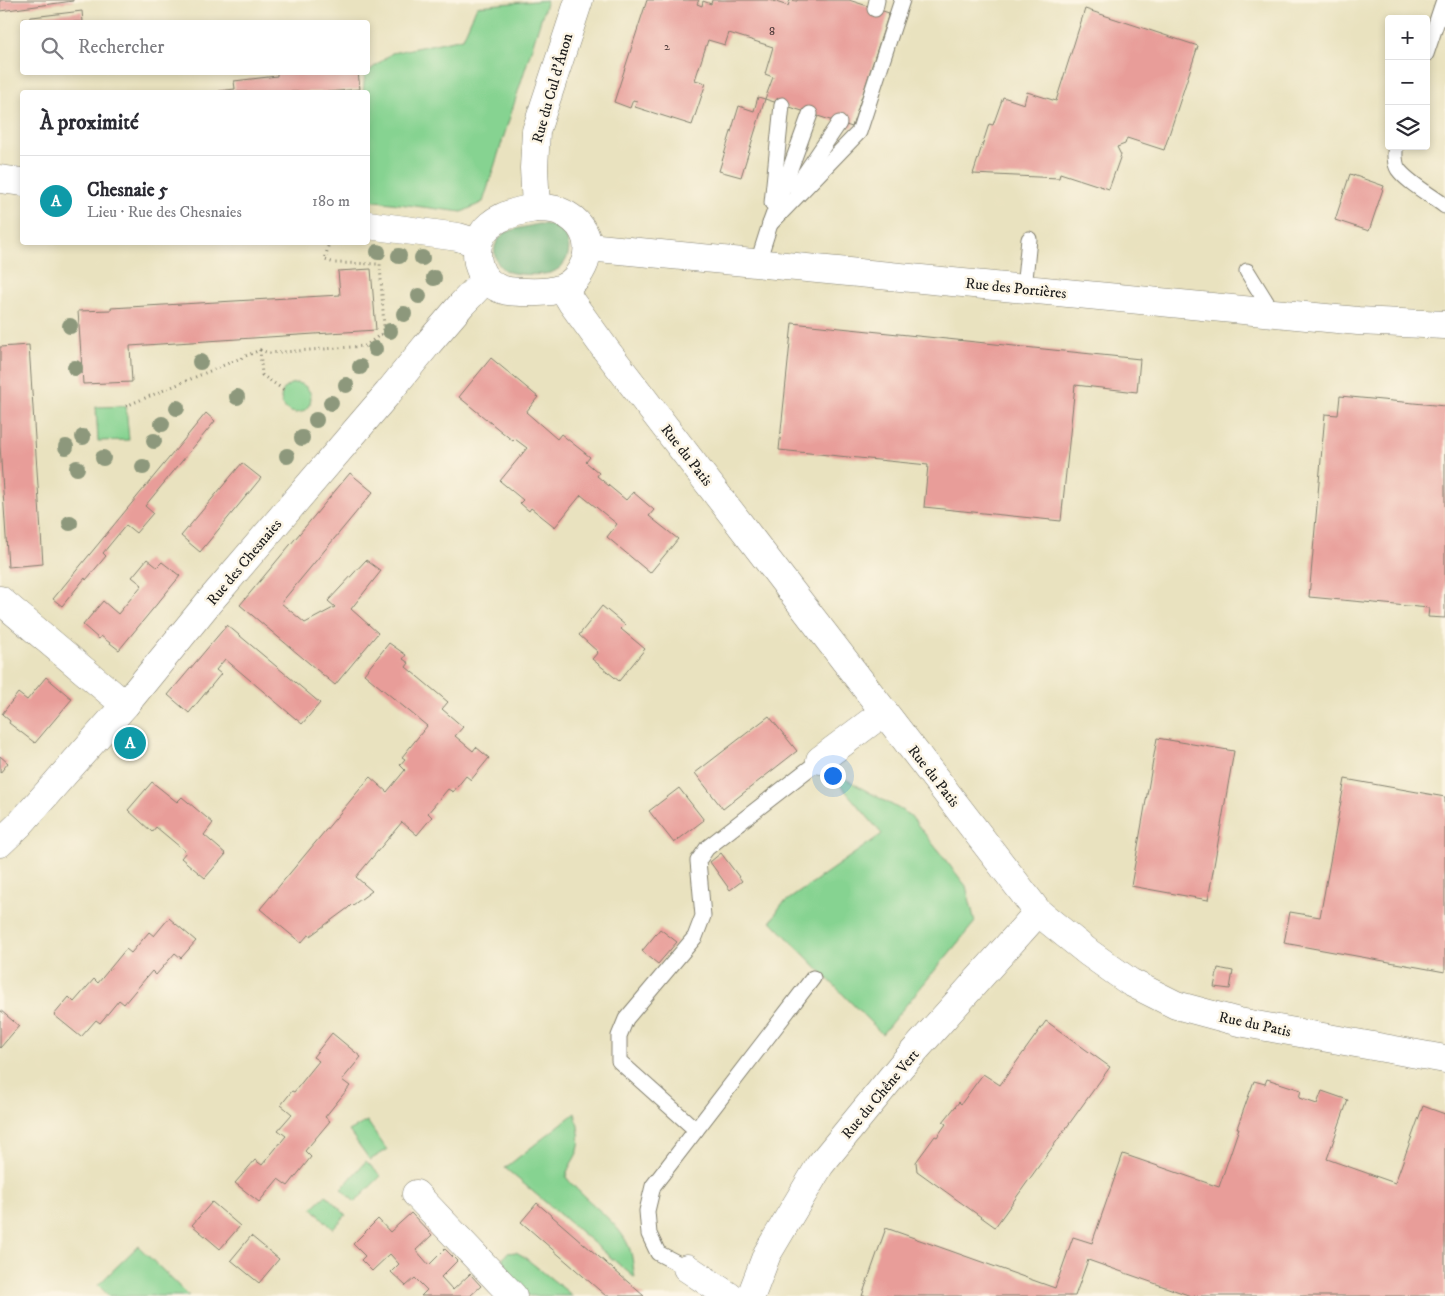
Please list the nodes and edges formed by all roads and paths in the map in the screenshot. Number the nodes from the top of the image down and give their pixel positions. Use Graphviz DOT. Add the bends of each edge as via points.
graph roads {
  1 [pos="579,0"];
  2 [pos="902,0"];
  3 [pos="1444,0"];
  4 [pos="1430,42"];
  5 [pos="782,105"];
  6 [pos="810,114"];
  7 [pos="839,124"];
  8 [pos="1395,150"];
  9 [pos="0,179"];
  10 [pos="20,182"];
  11 [pos="1445,206"];
  12 [pos="536,208"];
  13 [pos="770,224"];
  14 [pos="370,225"];
  15 [pos="1029,239"];
  16 [pos="478,243"];
  17 [pos="329,245"];
  18 [pos="588,247"];
  19 [pos="758,262"];
  20 [pos="1247,271"];
  21 [pos="486,279"];
  22 [pos="563,288"];
  23 [pos="1024,289"];
  24 [pos="1273,312"];
  25 [pos="1445,325"];
  26 [pos="260,350"];
  27 [pos="284,390"];
  28 [pos="126,406"];
  29 [pos="0,600"];
  30 [pos="125,705"];
  31 [pos="884,712"];
  32 [pos="820,760"];
  33 [pos="0,843"];
  34 [pos="1038,912"];
  35 [pos="813,978"];
  36 [pos="1445,1059"];
  37 [pos="696,1130"];
  38 [pos="416,1194"];
  39 [pos="687,1268"];
  40 [pos="513,1296"];
  41 [pos="729,1296"];
  42 [pos="751,1296"];
  1 -- 12 [label="street, Rue du Cul d'Ânon" via="536,131"];
  2 -- 13 [label="lane" via="859,132"];
  3 -- 4 [label="lane"];
  5 -- 13 [label="lane"];
  6 -- 13 [label="lane"];
  7 -- 13 [label="lane"];
  8 -- 11 [label="lane" via="1397,168"];
  9 -- 10 [label="street"];
  12 -- 16 [label="street" via="522,210 490,225"];
  12 -- 18 [label="street" via="558,210 569,216 581,226"];
  13 -- 19 [label="lane"];
  14 -- 16 [label="street" via="458,237"];
  15 -- 23 [label="lane"];
  16 -- 21 [label="street" via="477,260"];
  17 -- 26 [label="path" via="324,260 380,264 384,327 381,334 365,346 269,353"];
  18 -- 19 [label="street, Rue des Portières"];
  18 -- 22 [label="street" via="581,272"];
  19 -- 23 [label="street, Rue des Portières"];
  20 -- 24 [label="lane"];
  21 -- 22 [label="street" via="509,291 552,292"];
  21 -- 30 [label="street, Rue des Chesnaies" via="209,602"];
  22 -- 31 [label="street, Rue du Patis" via="606,350"];
  23 -- 24 [label="street, Rue des Portières"];
  24 -- 25 [label="street, Rue des Portières" via="1358,321"];
  26 -- 27 [label="path" via="262,374"];
  26 -- 28 [label="path"];
  29 -- 30 [label="street"];
  30 -- 33 [label="street, Rue des Chesnaies"];
  31 -- 32 [label="street"];
  31 -- 34 [label="street, Rue du Patis"];
  32 -- 37 [label="lane" via="706,848 698,861 703,916 695,937 626,1019 619,1036 619,1061"];
  34 -- 36 [label="street, Rue du Patis" via="1130,982 1176,1005 1239,1022"];
  34 -- 42 [label="street, Rue du Chêne Vert" via="901,1066 820,1165 767,1254"];
  35 -- 37 [label="lane"];
  37 -- 39 [label="lane" via="653,1186 647,1211 649,1234 658,1253"];
  38 -- 40 [label="street"];
  39 -- 41 [label="street"];
}
